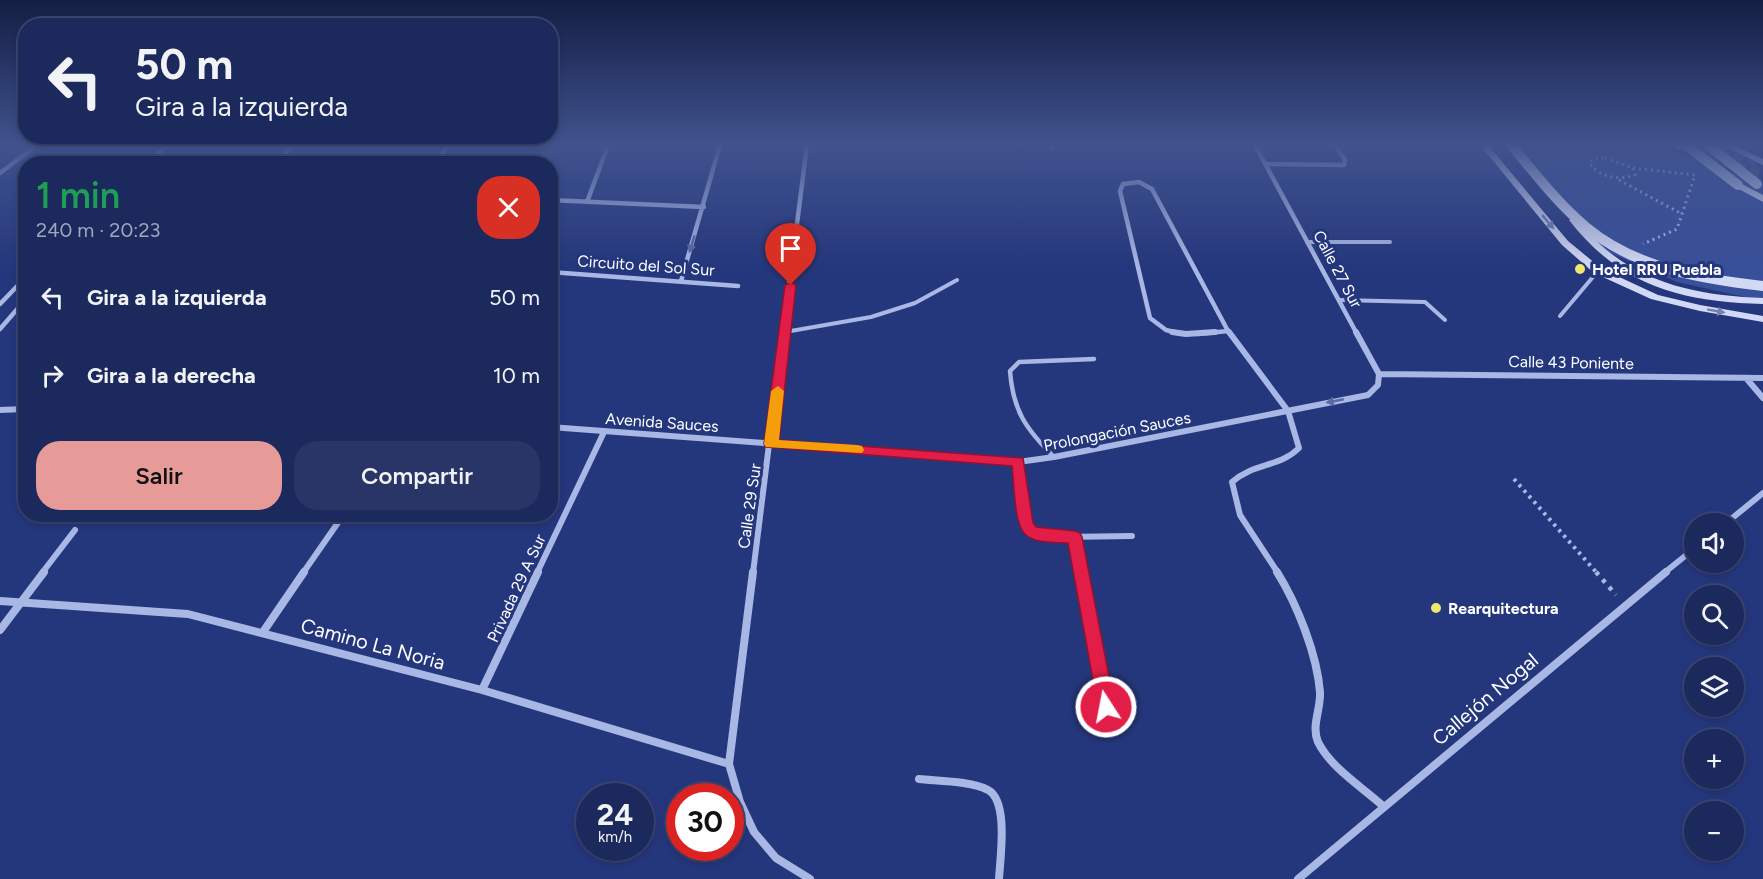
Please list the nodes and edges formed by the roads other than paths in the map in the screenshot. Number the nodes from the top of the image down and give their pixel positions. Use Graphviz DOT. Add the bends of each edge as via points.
graph roads {
  1 [pos="593,186"];
  2 [pos="709,186"];
  3 [pos="802,186"];
  4 [pos="1122,186"];
  5 [pos="1148,186"];
  6 [pos="1278,186"];
  7 [pos="1518,186"];
  8 [pos="1544,186"];
  9 [pos="1550,186"];
  10 [pos="1740,186"];
  11 [pos="558,200"];
  12 [pos="1763,200"];
  13 [pos="587,202"];
  14 [pos="704,207"];
  15 [pos="1307,242"];
  16 [pos="1390,242"];
  17 [pos="1598,271"];
  18 [pos="558,273"];
  19 [pos="957,280"];
  20 [pos="681,281"];
  21 [pos="18,285"];
  22 [pos="738,286"];
  23 [pos="1763,286"];
  24 [pos="1339,300"];
  25 [pos="1763,302"];
  26 [pos="0,304"];
  27 [pos="18,308"];
  28 [pos="1560,316"];
  29 [pos="1763,318"];
  30 [pos="1445,320"];
  31 [pos="0,329"];
  32 [pos="1228,331"];
  33 [pos="785,332"];
  34 [pos="1094,359"];
  35 [pos="1379,374"];
  36 [pos="1746,378"];
  37 [pos="1763,378"];
  38 [pos="1763,398"];
  39 [pos="18,409"];
  40 [pos="0,410"];
  41 [pos="1288,411"];
  42 [pos="558,428"];
  43 [pos="604,432"];
  44 [pos="771,444"];
  45 [pos="1054,457"];
  46 [pos="1018,462"];
  47 [pos="1763,493"];
  48 [pos="1738,513"];
  49 [pos="339,522"];
  50 [pos="75,530"];
  51 [pos="1075,537"];
  52 [pos="1132,537"];
  53 [pos="1684,557"];
  54 [pos="0,601"];
  55 [pos="21,603"];
  56 [pos="0,630"];
  57 [pos="263,632"];
  58 [pos="482,690"];
  59 [pos="1110,728"];
  60 [pos="729,764"];
  61 [pos="919,779"];
  62 [pos="1383,806"];
  63 [pos="810,879"];
  64 [pos="999,879"];
  65 [pos="1298,879"];
  1 -- 13 [label="street"];
  2 -- 14 [label="street"];
  3 -- 33 [label="street, Calle 29 Sur"];
  4 -- 32 [label="street" via="1122,202 1150,318 1157,328 1173,334"];
  5 -- 32 [label="street"];
  6 -- 15 [label="street, Calle 27 Sur"];
  7 -- 17 [label="main road, one-way" via="1565,243"];
  8 -- 25 [label="main road" via="1597,247 1659,285 1691,295"];
  9 -- 23 [label="main road, bridge" via="1586,227 1616,247 1657,265 1705,278"];
  10 -- 12 [label="main road, bridge"];
  11 -- 13 [label="street"];
  13 -- 14 [label="street"];
  14 -- 20 [label="street, one-way"];
  15 -- 16 [label="lane"];
  15 -- 24 [label="street, Calle 27 Sur"];
  17 -- 28 [label="lane"];
  17 -- 29 [label="main road, one-way" via="1655,297"];
  18 -- 20 [label="street, Circuito del Sol Sur"];
  19 -- 33 [label="lane" via="915,303 871,317"];
  20 -- 22 [label="street, Circuito del Sol Sur"];
  21 -- 26 [label="street"];
  24 -- 30 [label="lane" via="1425,302"];
  24 -- 35 [label="street, Calle 27 Sur"];
  27 -- 31 [label="street"];
  32 -- 41 [label="street"];
  33 -- 44 [label="street, Calle 29 Sur"];
  34 -- 45 [label="lane" via="1020,362 1010,371 1017,413"];
  35 -- 36 [label="street, Calle 43 Poniente"];
  35 -- 41 [label="street, Prolongación Sauces, one-way" via="1378,386 1368,395"];
  36 -- 37 [label="street, Calle 43 Poniente"];
  36 -- 38 [label="street"];
  39 -- 40 [label="street"];
  41 -- 45 [label="street, Prolongación Sauces"];
  41 -- 62 [label="street" via="1299,448 1289,458 1245,471 1232,482 1233,499 1244,524 1293,602 1318,683 1320,699 1314,729 1319,743"];
  42 -- 43 [label="street, Avenida Sauces"];
  43 -- 44 [label="street, Avenida Sauces"];
  43 -- 58 [label="street, Privada 29 A Sur"];
  44 -- 46 [label="street, Prolongación Sauces"];
  44 -- 60 [label="street, Calle 29 Sur"];
  45 -- 46 [label="street, Prolongación Sauces"];
  46 -- 51 [label="street" via="1026,524 1031,531"];
  47 -- 48 [label="street"];
  49 -- 57 [label="street"];
  50 -- 55 [label="street"];
  51 -- 52 [label="street"];
  51 -- 59 [label="street"];
  53 -- 62 [label="street, Callejón Nogal"];
  54 -- 55 [label="street, Camino La Noria"];
  55 -- 56 [label="street"];
  55 -- 57 [label="street, Camino La Noria" via="188,614"];
  57 -- 58 [label="street, Camino La Noria"];
  58 -- 60 [label="street, Camino La Noria"];
  60 -- 63 [label="street" via="741,810 761,844 789,869"];
  61 -- 64 [label="street" via="989,790 997,798 1001,810"];
  62 -- 65 [label="street, Callejón Nogal"];
}
